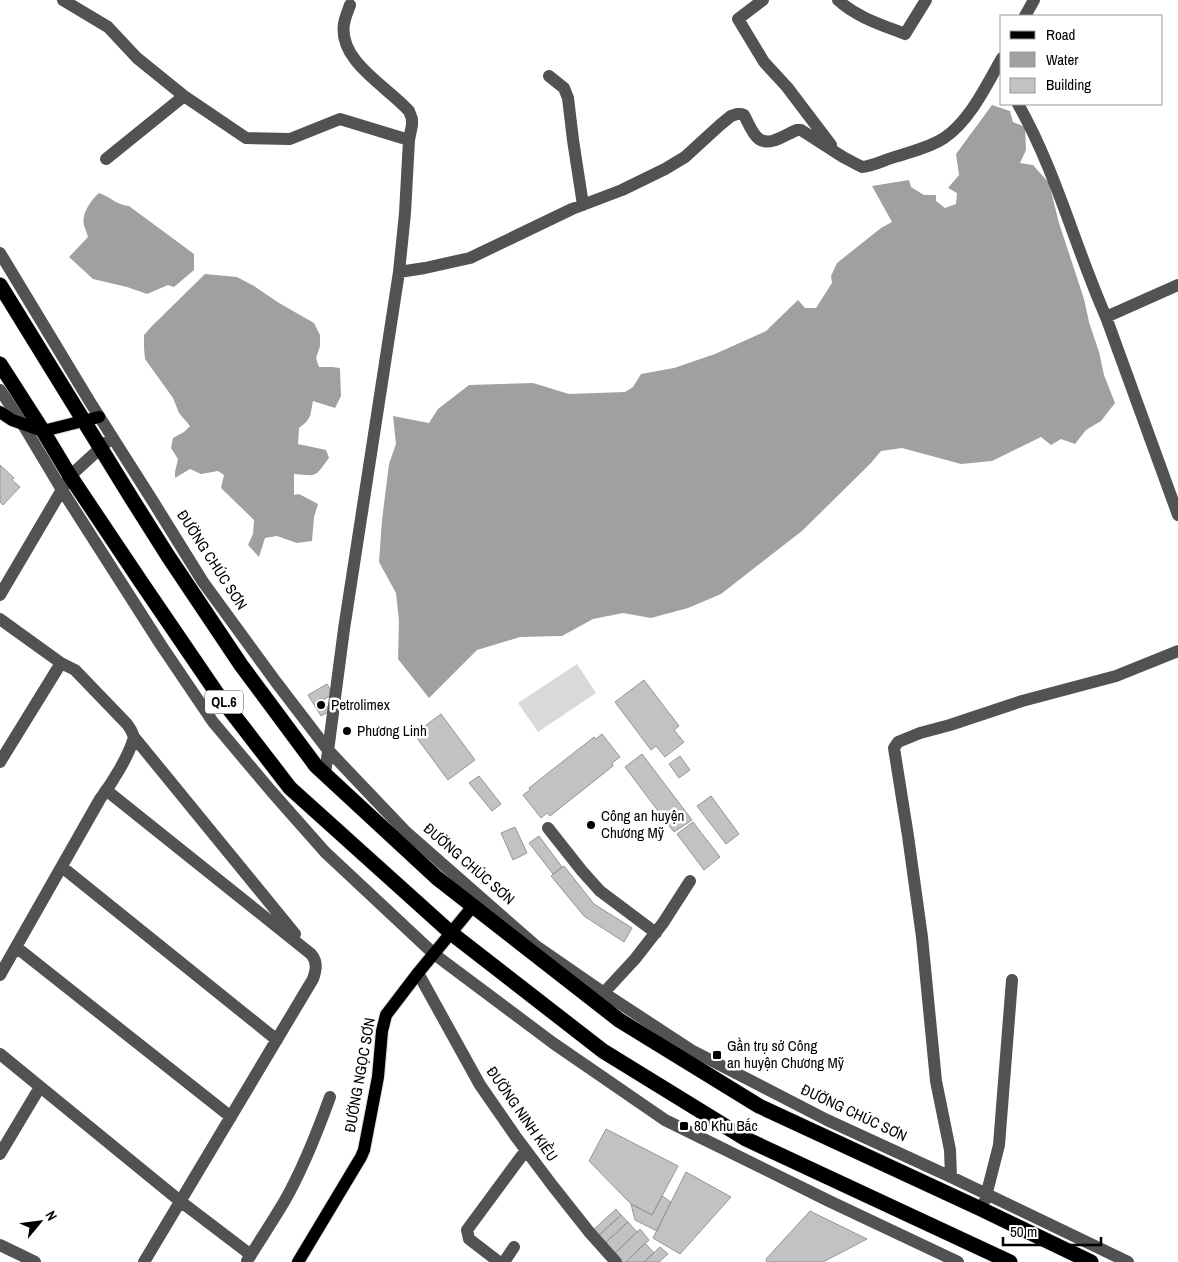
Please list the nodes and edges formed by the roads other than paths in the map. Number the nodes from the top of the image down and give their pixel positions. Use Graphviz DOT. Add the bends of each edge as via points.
graph roads {
  1 [pos="763,0"];
  2 [pos="838,0"];
  3 [pos="926,0"];
  4 [pos="1034,0"];
  5 [pos="66,1"];
  6 [pos="350,5"];
  7 [pos="1026,15"];
  8 [pos="998,74"];
  9 [pos="549,76"];
  10 [pos="184,96"];
  11 [pos="1019,105"];
  12 [pos="408,140"];
  13 [pos="837,153"];
  14 [pos="106,159"];
  15 [pos="583,205"];
  16 [pos="0,253"];
  17 [pos="399,272"];
  18 [pos="0,285"];
  19 [pos="1178,285"];
  20 [pos="1106,317"];
  21 [pos="0,364"];
  22 [pos="0,390"];
  23 [pos="0,412"];
  24 [pos="99,417"];
  25 [pos="84,421"];
  26 [pos="22,423"];
  27 [pos="43,431"];
  28 [pos="112,437"];
  29 [pos="100,448"];
  30 [pos="70,476"];
  31 [pos="62,490"];
  32 [pos="1178,515"];
  33 [pos="0,595"];
  34 [pos="0,619"];
  35 [pos="1178,651"];
  36 [pos="61,663"];
  37 [pos="134,737"];
  38 [pos="328,750"];
  39 [pos="0,762"];
  40 [pos="325,774"];
  41 [pos="106,790"];
  42 [pos="548,828"];
  43 [pos="62,867"];
  44 [pos="690,881"];
  45 [pos="473,906"];
  46 [pos="656,932"];
  47 [pos="451,933"];
  48 [pos="16,947"];
  49 [pos="311,954"];
  50 [pos="434,954"];
  51 [pos="418,973"];
  52 [pos="0,974"];
  53 [pos="1012,980"];
  54 [pos="600,997"];
  55 [pos="277,1040"];
  56 [pos="0,1054"];
  57 [pos="40,1087"];
  58 [pos="330,1097"];
  59 [pos="231,1116"];
  60 [pos="526,1150"];
  61 [pos="0,1154"];
  62 [pos="951,1177"];
  63 [pos="986,1194"];
  64 [pos="180,1201"];
  65 [pos="982,1210"];
  66 [pos="0,1245"];
  67 [pos="514,1247"];
  68 [pos="249,1258"];
  69 [pos="35,1262"];
  70 [pos="144,1262"];
  71 [pos="298,1262"];
  72 [pos="499,1262"];
  73 [pos="504,1262"];
  74 [pos="616,1262"];
  75 [pos="958,1262"];
  76 [pos="1010,1262"];
  77 [pos="1091,1262"];
  78 [pos="1128,1262"];
  1 -- 13 [label="street" via="738,20 764,62 787,86"];
  2 -- 3 [label="street" via="862,17 905,34"];
  4 -- 7 [label="street"];
  5 -- 10 [label="street" via="108,27 137,58"];
  6 -- 12 [label="street" via="344,24 348,48 363,69 409,111 412,125"];
  8 -- 13 [label="street" via="965,118 943,139 863,167"];
  9 -- 15 [label="street" via="564,88 568,98"];
  10 -- 12 [label="street" via="246,138 290,139 340,119"];
  10 -- 14 [label="street"];
  11 -- 20 [label="street" via="1048,165"];
  12 -- 17 [label="street"];
  13 -- 15 [label="street" via="801,130 762,141 744,115 737,114 678,161 635,184"];
  15 -- 17 [label="street" via="470,258"];
  16 -- 24 [label="street, ĐƯỜNG CHÚC SƠN"];
  17 -- 38 [label="street"];
  18 -- 25 [label="highway, ĐƯỜNG CHÚC SƠN / QL.6"];
  19 -- 20 [label="street"];
  20 -- 32 [label="street"];
  21 -- 27 [label="highway, QL.6"];
  22 -- 26 [label="street"];
  23 -- 26 [label="main road"];
  24 -- 25 [label="main road"];
  24 -- 28 [label="street, ĐƯỜNG CHÚC SƠN"];
  25 -- 27 [label="main road"];
  25 -- 29 [label="highway, ĐƯỜNG CHÚC SƠN / QL.6"];
  26 -- 27 [label="main road"];
  26 -- 31 [label="street"];
  27 -- 30 [label="highway, QL.6"];
  28 -- 29 [label="street"];
  28 -- 38 [label="street, ĐƯỜNG CHÚC SƠN" via="203,582"];
  29 -- 30 [label="street"];
  29 -- 40 [label="highway, ĐƯỜNG CHÚC SƠN / QL.6" via="241,665"];
  30 -- 31 [label="street"];
  30 -- 47 [label="highway, QL.6" via="216,692 290,788"];
  31 -- 33 [label="street"];
  31 -- 50 [label="street" via="213,722 325,852"];
  34 -- 36 [label="street"];
  35 -- 62 [label="street" via="1116,676 920,733 898,742 894,748 922,937 936,1081 950,1150"];
  36 -- 37 [label="street" via="74,670 126,724"];
  36 -- 39 [label="street"];
  37 -- 41 [label="street"];
  37 -- 49 [label="street"];
  38 -- 40 [label="street"];
  38 -- 54 [label="street, ĐƯỜNG CHÚC SƠN" via="419,844"];
  40 -- 45 [label="highway, ĐƯỜNG CHÚC SƠN / QL.6" via="437,878"];
  41 -- 43 [label="street"];
  41 -- 49 [label="street"];
  42 -- 46 [label="street" via="600,891"];
  43 -- 48 [label="street"];
  43 -- 55 [label="street"];
  44 -- 46 [label="street"];
  45 -- 47 [label="main road, ĐƯỜNG NGỌC SƠN"];
  45 -- 54 [label="highway, ĐƯỜNG CHÚC SƠN / QL.6"];
  46 -- 54 [label="street"];
  47 -- 50 [label="main road, ĐƯỜNG NGỌC SƠN"];
  47 -- 76 [label="highway, QL.6" via="603,1050 746,1139"];
  48 -- 52 [label="street"];
  48 -- 59 [label="street"];
  49 -- 55 [label="street" via="316,966 313,979"];
  50 -- 51 [label="main road, ĐƯỜNG NGỌC SƠN"];
  50 -- 75 [label="street" via="553,1043 665,1120"];
  51 -- 60 [label="street, ĐƯỜNG NINH KIỀU" via="480,1085"];
  51 -- 71 [label="main road, ĐƯỜNG NGỌC SƠN" via="384,1020 378,1077 361,1157"];
  53 -- 63 [label="street" via="999,1145"];
  54 -- 62 [label="street, ĐƯỜNG CHÚC SƠN" via="691,1050 826,1120"];
  54 -- 65 [label="highway, ĐƯỜNG CHÚC SƠN / QL.6" via="619,1020 759,1106"];
  55 -- 59 [label="street"];
  56 -- 57 [label="street"];
  57 -- 61 [label="street"];
  57 -- 64 [label="street"];
  58 -- 68 [label="street" via="284,1202"];
  59 -- 64 [label="street"];
  60 -- 72 [label="street" via="467,1230 469,1239"];
  60 -- 74 [label="street, ĐƯỜNG NINH KIỀU"];
  62 -- 63 [label="street, ĐƯỜNG CHÚC SƠN"];
  63 -- 65 [label="street"];
  63 -- 78 [label="street, ĐƯỜNG CHÚC SƠN"];
  64 -- 68 [label="street"];
  64 -- 70 [label="street"];
  65 -- 77 [label="highway, ĐƯỜNG CHÚC SƠN / QL.6"];
  66 -- 69 [label="street"];
  67 -- 73 [label="street"];
}
